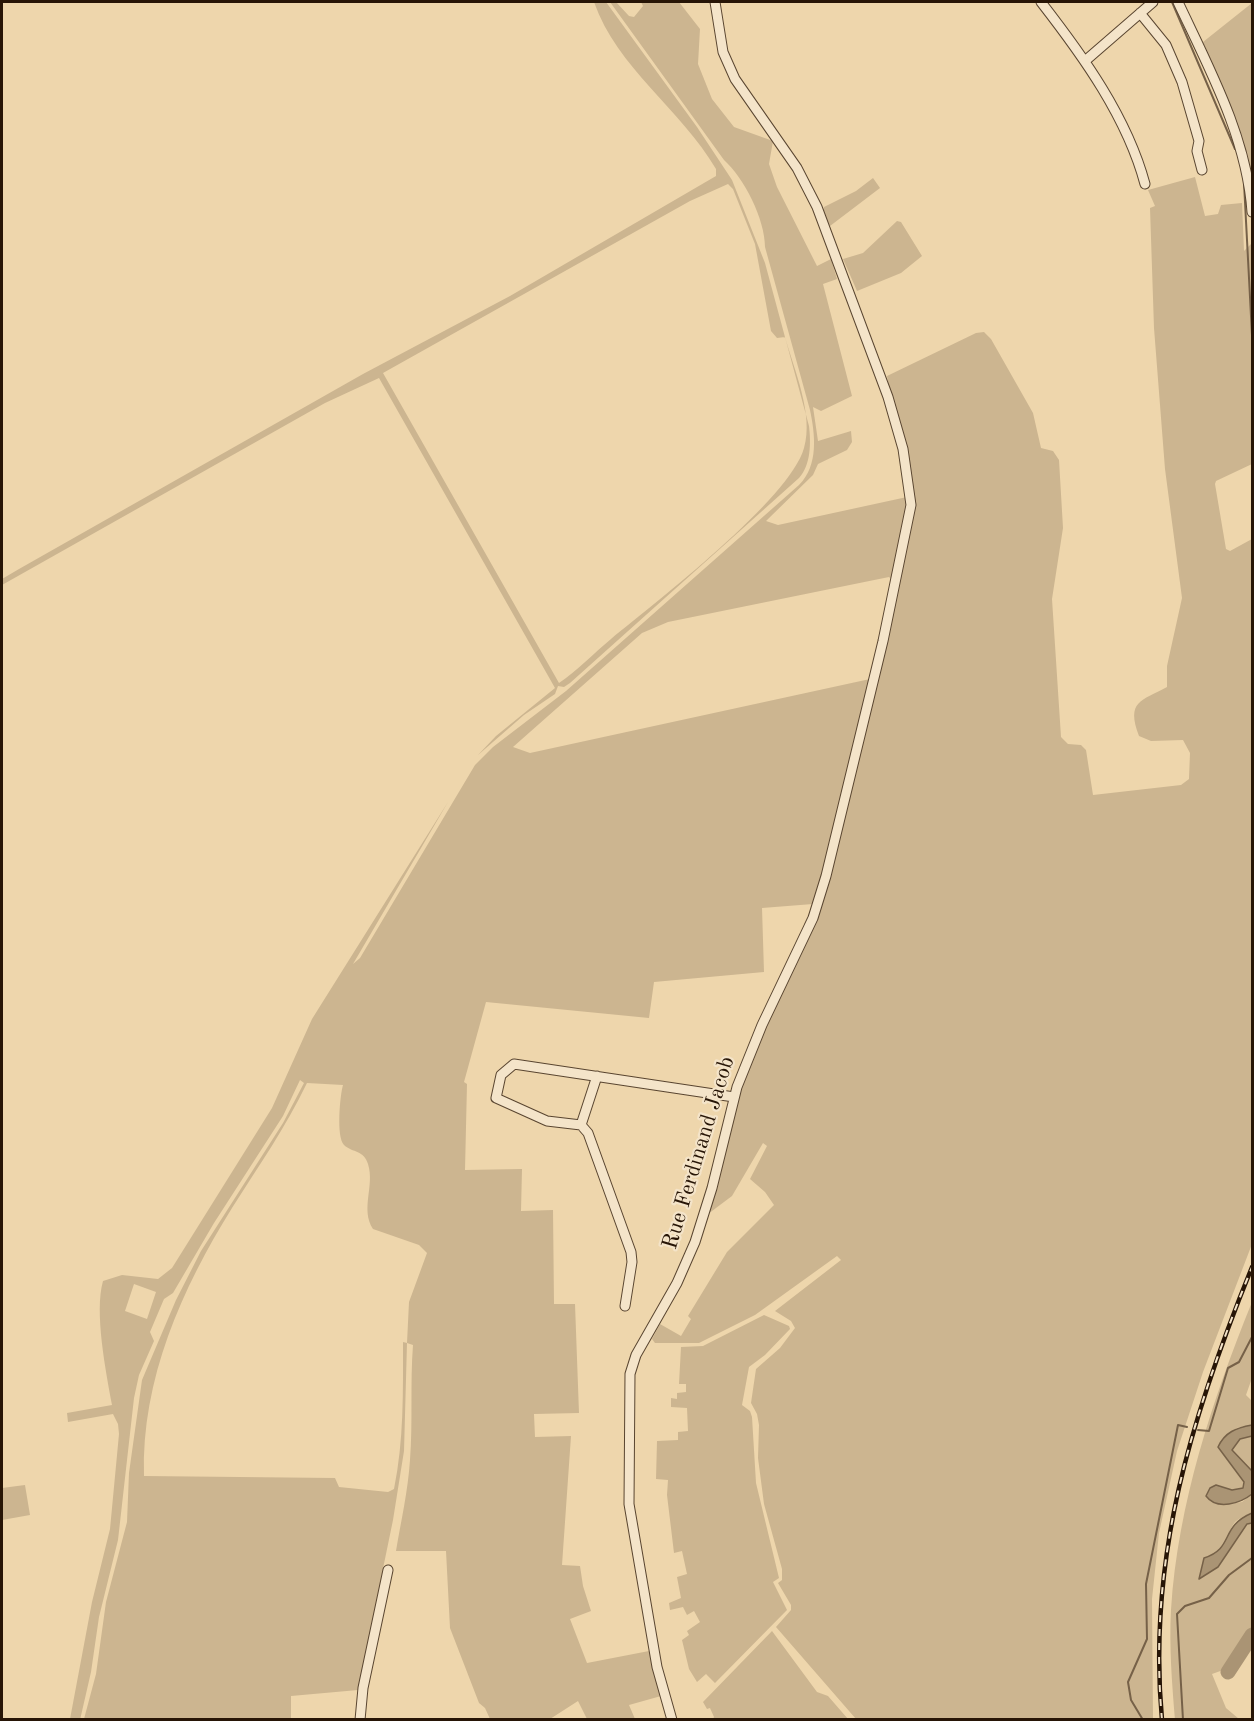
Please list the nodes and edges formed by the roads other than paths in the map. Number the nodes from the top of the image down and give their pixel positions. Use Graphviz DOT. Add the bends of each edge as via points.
graph roads {
  1 [pos="715,2"];
  2 [pos="1041,2"];
  3 [pos="1153,2"];
  4 [pos="1178,2"];
  5 [pos="1140,14"];
  6 [pos="1085,61"];
  7 [pos="1202,170"];
  8 [pos="1145,184"];
  9 [pos="1252,212"];
  10 [pos="597,1076"];
  11 [pos="734,1097"];
  12 [pos="580,1125"];
  13 [pos="625,1306"];
  14 [pos="388,1570"];
  15 [pos="360,1719"];
  16 [pos="672,1719"];
  1 -- 11 [label="street, Rue Ferdinand Jacob" via="723,52 735,79 797,168 817,207 888,397 903,449 911,505 883,641 826,876 813,918 762,1025"];
  2 -- 6 [label="street"];
  3 -- 5 [label="street"];
  4 -- 9 [label="street" via="1214,79 1247,167"];
  5 -- 6 [label="street"];
  5 -- 7 [label="street" via="1166,45 1182,82"];
  6 -- 8 [label="street" via="1132,146"];
  10 -- 11 [label="street"];
  10 -- 12 [label="street"];
  10 -- 12 [label="street" via="514,1064 501,1075 496,1098 547,1121"];
  11 -- 16 [label="street, Rue Ferdinand Jacob" via="695,1242 636,1355 630,1374 629,1504 657,1667"];
  12 -- 13 [label="street" via="599,1157 631,1252"];
  14 -- 15 [label="street"];
}
